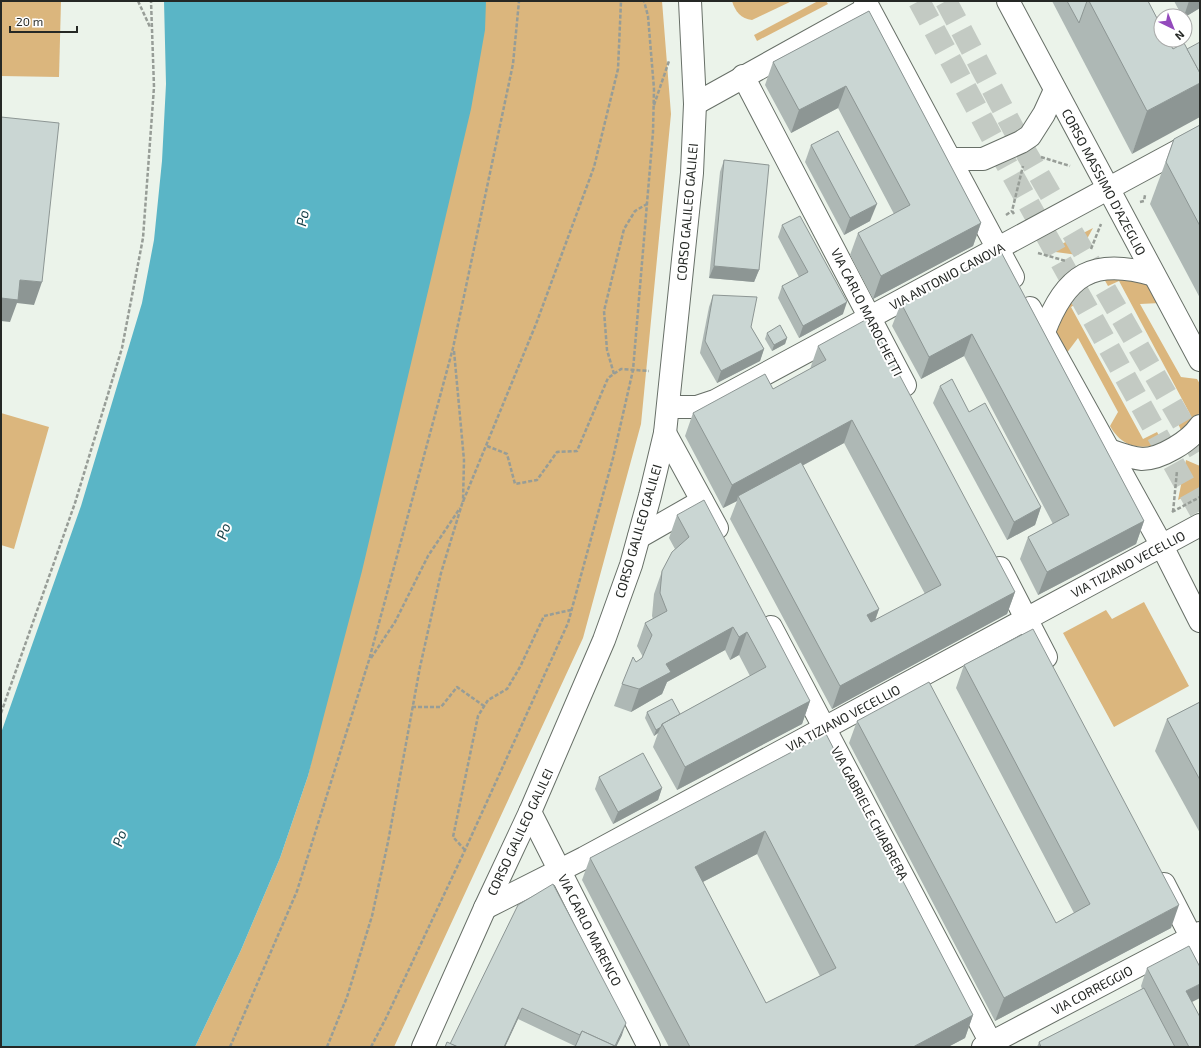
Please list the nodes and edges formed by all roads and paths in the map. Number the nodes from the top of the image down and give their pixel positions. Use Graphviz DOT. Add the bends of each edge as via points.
graph roads {
  1 [pos="138,1"];
  2 [pos="151,1"];
  3 [pos="519,1"];
  4 [pos="621,1"];
  5 [pos="644,1"];
  6 [pos="690,1"];
  7 [pos="1008,1"];
  8 [pos="866,4"];
  9 [pos="152,29"];
  10 [pos="693,44"];
  11 [pos="743,76"];
  12 [pos="1055,90"];
  13 [pos="695,104"];
  14 [pos="653,108"];
  15 [pos="1200,139"];
  16 [pos="1024,147"];
  17 [pos="950,159"];
  18 [pos="1097,169"];
  19 [pos="1107,189"];
  20 [pos="647,203"];
  21 [pos="1015,216"];
  22 [pos="1103,220"];
  23 [pos="998,248"];
  24 [pos="1033,252"];
  25 [pos="1090,254"];
  26 [pos="1070,262"];
  27 [pos="1154,275"];
  28 [pos="869,318"];
  29 [pos="1044,332"];
  30 [pos="453,348"];
  31 [pos="1200,360"];
  32 [pos="633,370"];
  33 [pos="671,373"];
  34 [pos="614,374"];
  35 [pos="912,400"];
  36 [pos="668,407"];
  37 [pos="1200,426"];
  38 [pos="665,433"];
  39 [pos="487,446"];
  40 [pos="1109,450"];
  41 [pos="1178,464"];
  42 [pos="1200,497"];
  43 [pos="702,501"];
  44 [pos="462,504"];
  45 [pos="1172,512"];
  46 [pos="1150,524"];
  47 [pos="1200,526"];
  48 [pos="639,537"];
  49 [pos="726,545"];
  50 [pos="1162,546"];
  51 [pos="992,554"];
  52 [pos="760,607"];
  53 [pos="571,610"];
  54 [pos="1026,619"];
  55 [pos="1200,621"];
  56 [pos="369,660"];
  57 [pos="1054,673"];
  58 [pos="484,706"];
  59 [pos="412,707"];
  60 [pos="1,713"];
  61 [pos="825,728"];
  62 [pos="530,812"];
  63 [pos="465,850"];
  64 [pos="1156,869"];
  65 [pos="560,870"];
  66 [pos="485,908"];
  67 [pos="1197,941"];
  68 [pos="989,1046"];
  69 [pos="230,1047"];
  70 [pos="327,1047"];
  71 [pos="371,1047"];
  72 [pos="423,1047"];
  73 [pos="649,1047"];
  1 -- 9 [label="path"];
  2 -- 9 [label="path"];
  3 -- 30 [label="path" via="513,64"];
  4 -- 39 [label="path" via="618,68 594,167 536,324"];
  5 -- 14 [label="path" via="648,16 654,89"];
  6 -- 10 [label="street, CORSO GALILEO GALILEI"];
  7 -- 12 [label="street, CORSO MASSIMO D'AZEGLIO"];
  8 -- 11 [label="street"];
  8 -- 17 [label="street"];
  9 -- 60 [label="path" via="154,87 143,238 122,348 76,503"];
  10 -- 13 [label="street, CORSO GALILEO GALILEI"];
  10 -- 14 [label="path" via="676,46"];
  11 -- 13 [label="street"];
  11 -- 28 [label="street, VIA CARLO MAROCHETTI"];
  12 -- 16 [label="street, CORSO MASSIMO D'AZEGLIO"];
  12 -- 18 [label="street, CORSO MASSIMO D'AZEGLIO"];
  13 -- 33 [label="street, CORSO GALILEO GALILEI" via="692,173"];
  14 -- 20 [label="path"];
  15 -- 19 [label="street, VIA ANTONIO CANOVA"];
  16 -- 17 [label="street, CORSO MASSIMO D'AZEGLIO" via="983,159"];
  16 -- 18 [label="path" via="1084,171"];
  16 -- 21 [label="path" via="1012,212"];
  17 -- 23 [label="street"];
  18 -- 19 [label="street, CORSO MASSIMO D'AZEGLIO"];
  19 -- 23 [label="street, VIA ANTONIO CANOVA"];
  19 -- 27 [label="street, CORSO MASSIMO D'AZEGLIO"];
  20 -- 32 [label="path"];
  20 -- 34 [label="path" via="634,211 624,229 604,311 607,350"];
  22 -- 25 [label="path"];
  23 -- 28 [label="street, VIA ANTONIO CANOVA"];
  23 -- 29 [label="street"];
  24 -- 26 [label="path"];
  27 -- 29 [label="street, CORSO MASSIMO D'AZEGLIO" via="1125,268 1106,267 1088,273 1064,292 1053,308"];
  27 -- 31 [label="street, CORSO MASSIMO D'AZEGLIO"];
  28 -- 35 [label="street, VIA CARLO MAROCHETTI"];
  28 -- 36 [label="street, VIA ANTONIO CANOVA" via="715,401 697,407"];
  29 -- 40 [label="street"];
  30 -- 44 [label="path" via="464,460"];
  30 -- 56 [label="path"];
  32 -- 33 [label="path"];
  32 -- 34 [label="path" via="621,369"];
  32 -- 53 [label="path" via="613,458"];
  33 -- 36 [label="street, CORSO GALILEO GALILEI"];
  34 -- 39 [label="path" via="608,378 577,451 557,452 538,480 515,484 507,454"];
  36 -- 38 [label="street, CORSO GALILEO GALILEI"];
  37 -- 40 [label="street" via="1194,435 1178,446 1144,459"];
  38 -- 43 [label="street"];
  38 -- 48 [label="street, CORSO GALILEO GALILEI"];
  39 -- 44 [label="path"];
  40 -- 46 [label="street"];
  41 -- 45 [label="path"];
  42 -- 45 [label="path"];
  43 -- 48 [label="street"];
  43 -- 49 [label="street"];
  44 -- 56 [label="path" via="428,556 395,622"];
  44 -- 59 [label="path" via="441,573"];
  45 -- 46 [label="path"];
  46 -- 50 [label="street"];
  47 -- 50 [label="street, VIA TIZIANO VECELLIO"];
  48 -- 62 [label="street, CORSO GALILEO GALILEI" via="604,640"];
  50 -- 54 [label="street, VIA TIZIANO VECELLIO"];
  50 -- 55 [label="street"];
  51 -- 54 [label="street"];
  52 -- 61 [label="street, VIA GABRIELE CHIABRERA"];
  53 -- 58 [label="path" via="544,616 507,689 488,700"];
  53 -- 63 [label="path" via="568,623"];
  54 -- 57 [label="street"];
  54 -- 61 [label="street, VIA TIZIANO VECELLIO"];
  56 -- 69 [label="path" via="297,891"];
  58 -- 59 [label="path" via="457,686 441,707"];
  58 -- 63 [label="path" via="478,716 453,837"];
  59 -- 70 [label="path" via="372,916 347,997"];
  61 -- 65 [label="street, VIA TIZIANO VECELLIO"];
  61 -- 68 [label="street, VIA GABRIELE CHIABRERA"];
  62 -- 65 [label="street, VIA CARLO MARENCO"];
  62 -- 66 [label="street, CORSO GALILEO GALILEI"];
  63 -- 71 [label="path"];
  64 -- 67 [label="street"];
  65 -- 66 [label="street, VIA TIZIANO VECELLIO"];
  65 -- 73 [label="street, VIA CARLO MARENCO"];
  66 -- 72 [label="street, CORSO GALILEO GALILEI"];
  67 -- 68 [label="street, VIA CORREGGIO"];
}
